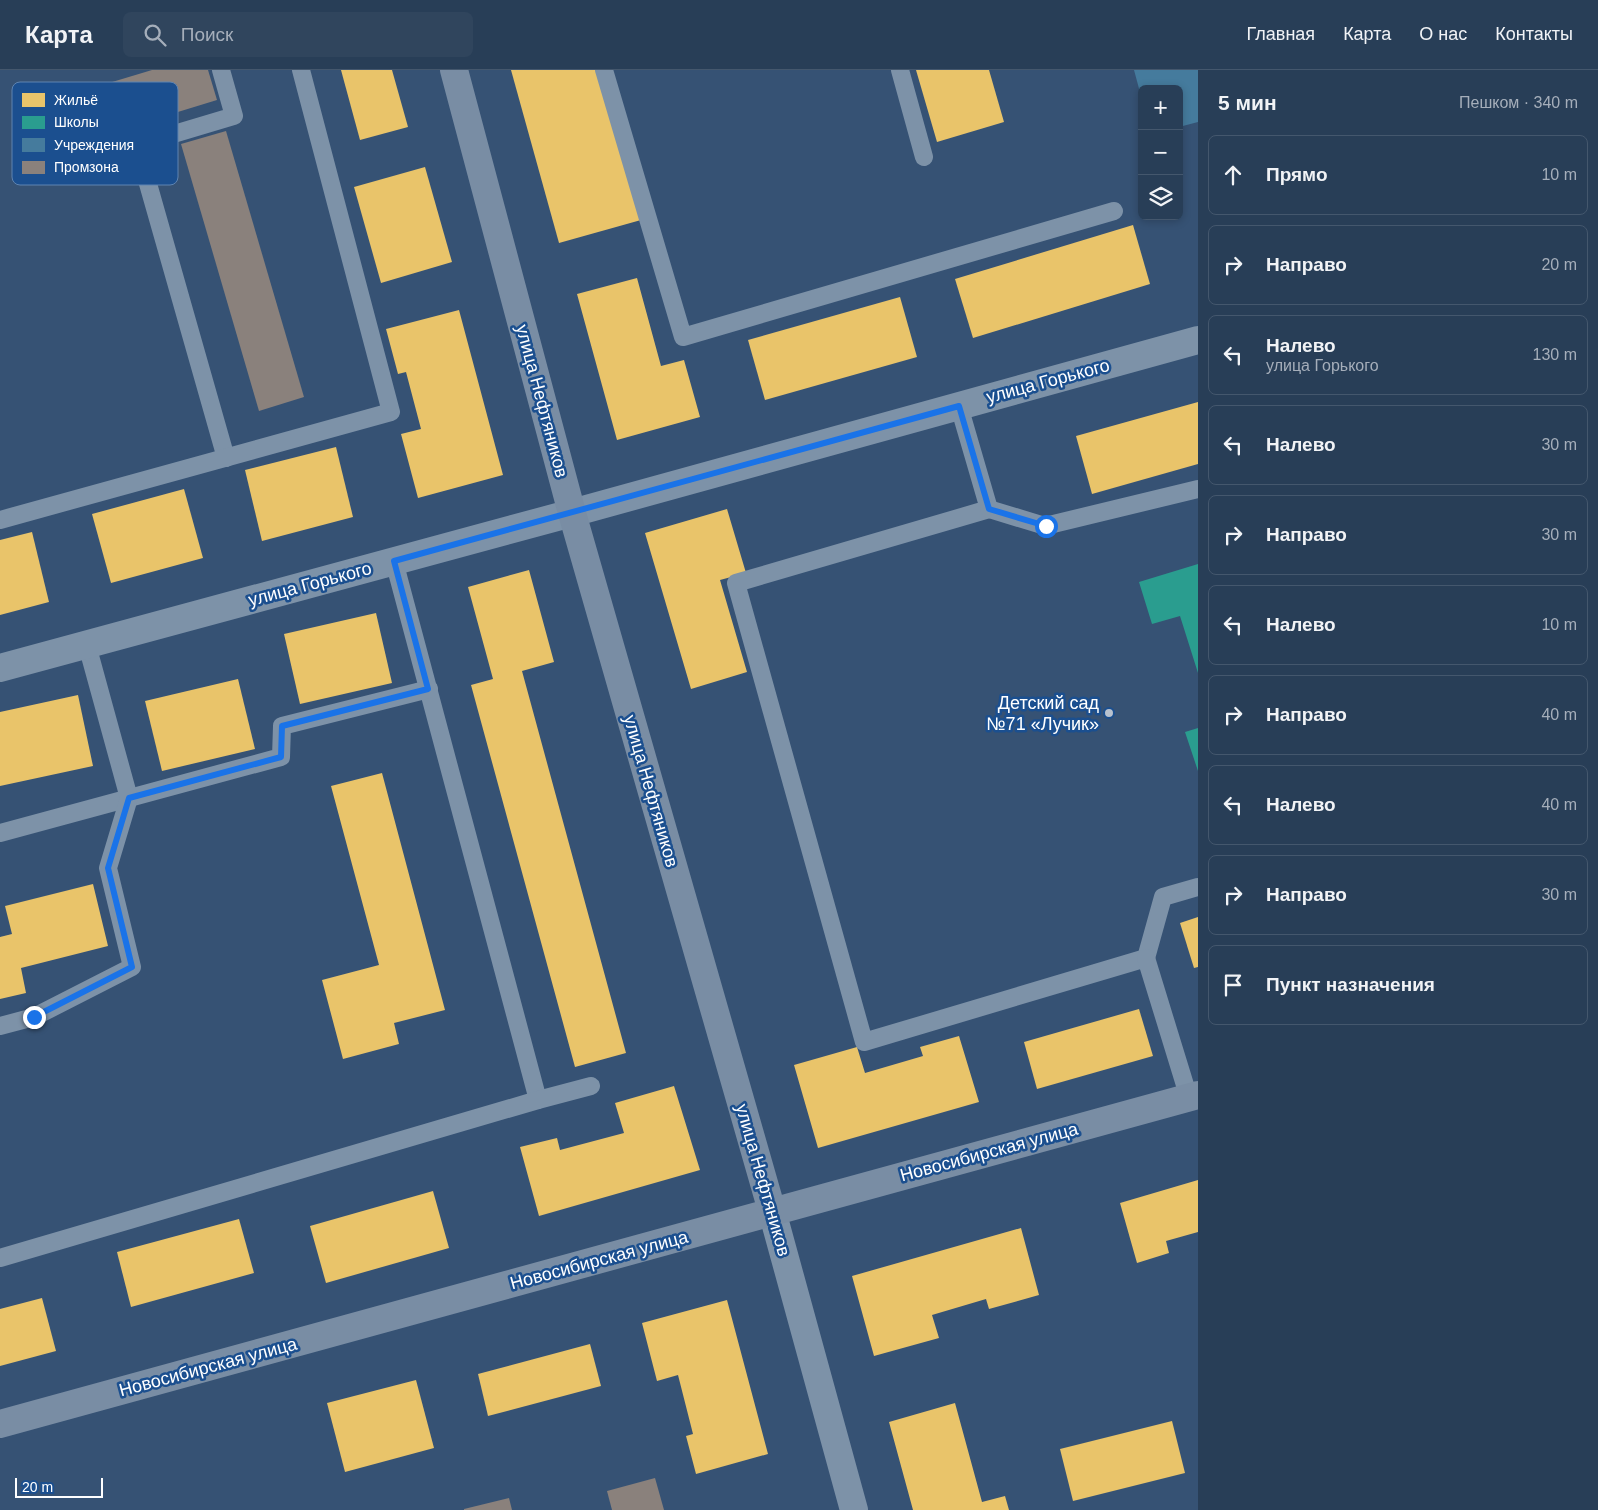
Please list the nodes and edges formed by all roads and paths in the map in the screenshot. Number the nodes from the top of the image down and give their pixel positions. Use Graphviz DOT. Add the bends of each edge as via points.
graph roads {
  1 [pos="221,70"];
  2 [pos="301,70"];
  3 [pos="454,70"];
  4 [pos="604,70"];
  5 [pos="900,70"];
  6 [pos="178,133"];
  7 [pos="924,157"];
  8 [pos="148,185"];
  9 [pos="1114,211"];
  10 [pos="1198,340"];
  11 [pos="959,406"];
  12 [pos="226,458"];
  13 [pos="1198,489"];
  14 [pos="989,509"];
  15 [pos="572,513"];
  16 [pos="0,520"];
  17 [pos="394,561"];
  18 [pos="87,645"];
  19 [pos="0,668"];
  20 [pos="428,689"];
  21 [pos="129,798"];
  22 [pos="0,833"];
  23 [pos="1198,887"];
  24 [pos="1146,958"];
  25 [pos="0,1026"];
  26 [pos="591,1086"];
  27 [pos="1194,1096"];
  28 [pos="538,1100"];
  29 [pos="772,1211"];
  30 [pos="0,1258"];
  31 [pos="0,1424"];
  32 [pos="854,1510"];
  1 -- 6 [label="lane" via="234,116"];
  2 -- 12 [label="lane" via="391,412"];
  3 -- 15 [label="main road, улица Нефтяников"];
  4 -- 9 [label="lane" via="683,337"];
  5 -- 7 [label="lane"];
  8 -- 12 [label="lane"];
  10 -- 11 [label="street, улица Горького"];
  11 -- 14 [label="lane"];
  11 -- 15 [label="street, улица Горького"];
  12 -- 16 [label="lane"];
  13 -- 14 [label="lane" via="1046,526"];
  14 -- 24 [label="lane" via="736,583 864,1042"];
  15 -- 17 [label="street, улица Горького"];
  15 -- 29 [label="main road, улица Нефтяников"];
  17 -- 18 [label="street, улица Горького"];
  17 -- 20 [label="lane"];
  18 -- 19 [label="street, улица Горького"];
  18 -- 21 [label="lane"];
  20 -- 21 [label="lane" via="282,726 281,757"];
  20 -- 28 [label="lane"];
  21 -- 22 [label="lane"];
  21 -- 25 [label="lane" via="108,868 132,967 34,1017"];
  23 -- 24 [label="lane" via="1163,897"];
  24 -- 27 [label="lane"];
  26 -- 28 [label="lane"];
  27 -- 29 [label="main road, Новосибирская улица"];
  28 -- 30 [label="lane"];
  29 -- 31 [label="main road, Новосибирская улица"];
  29 -- 32 [label="street, улица Нефтяников"];
}
